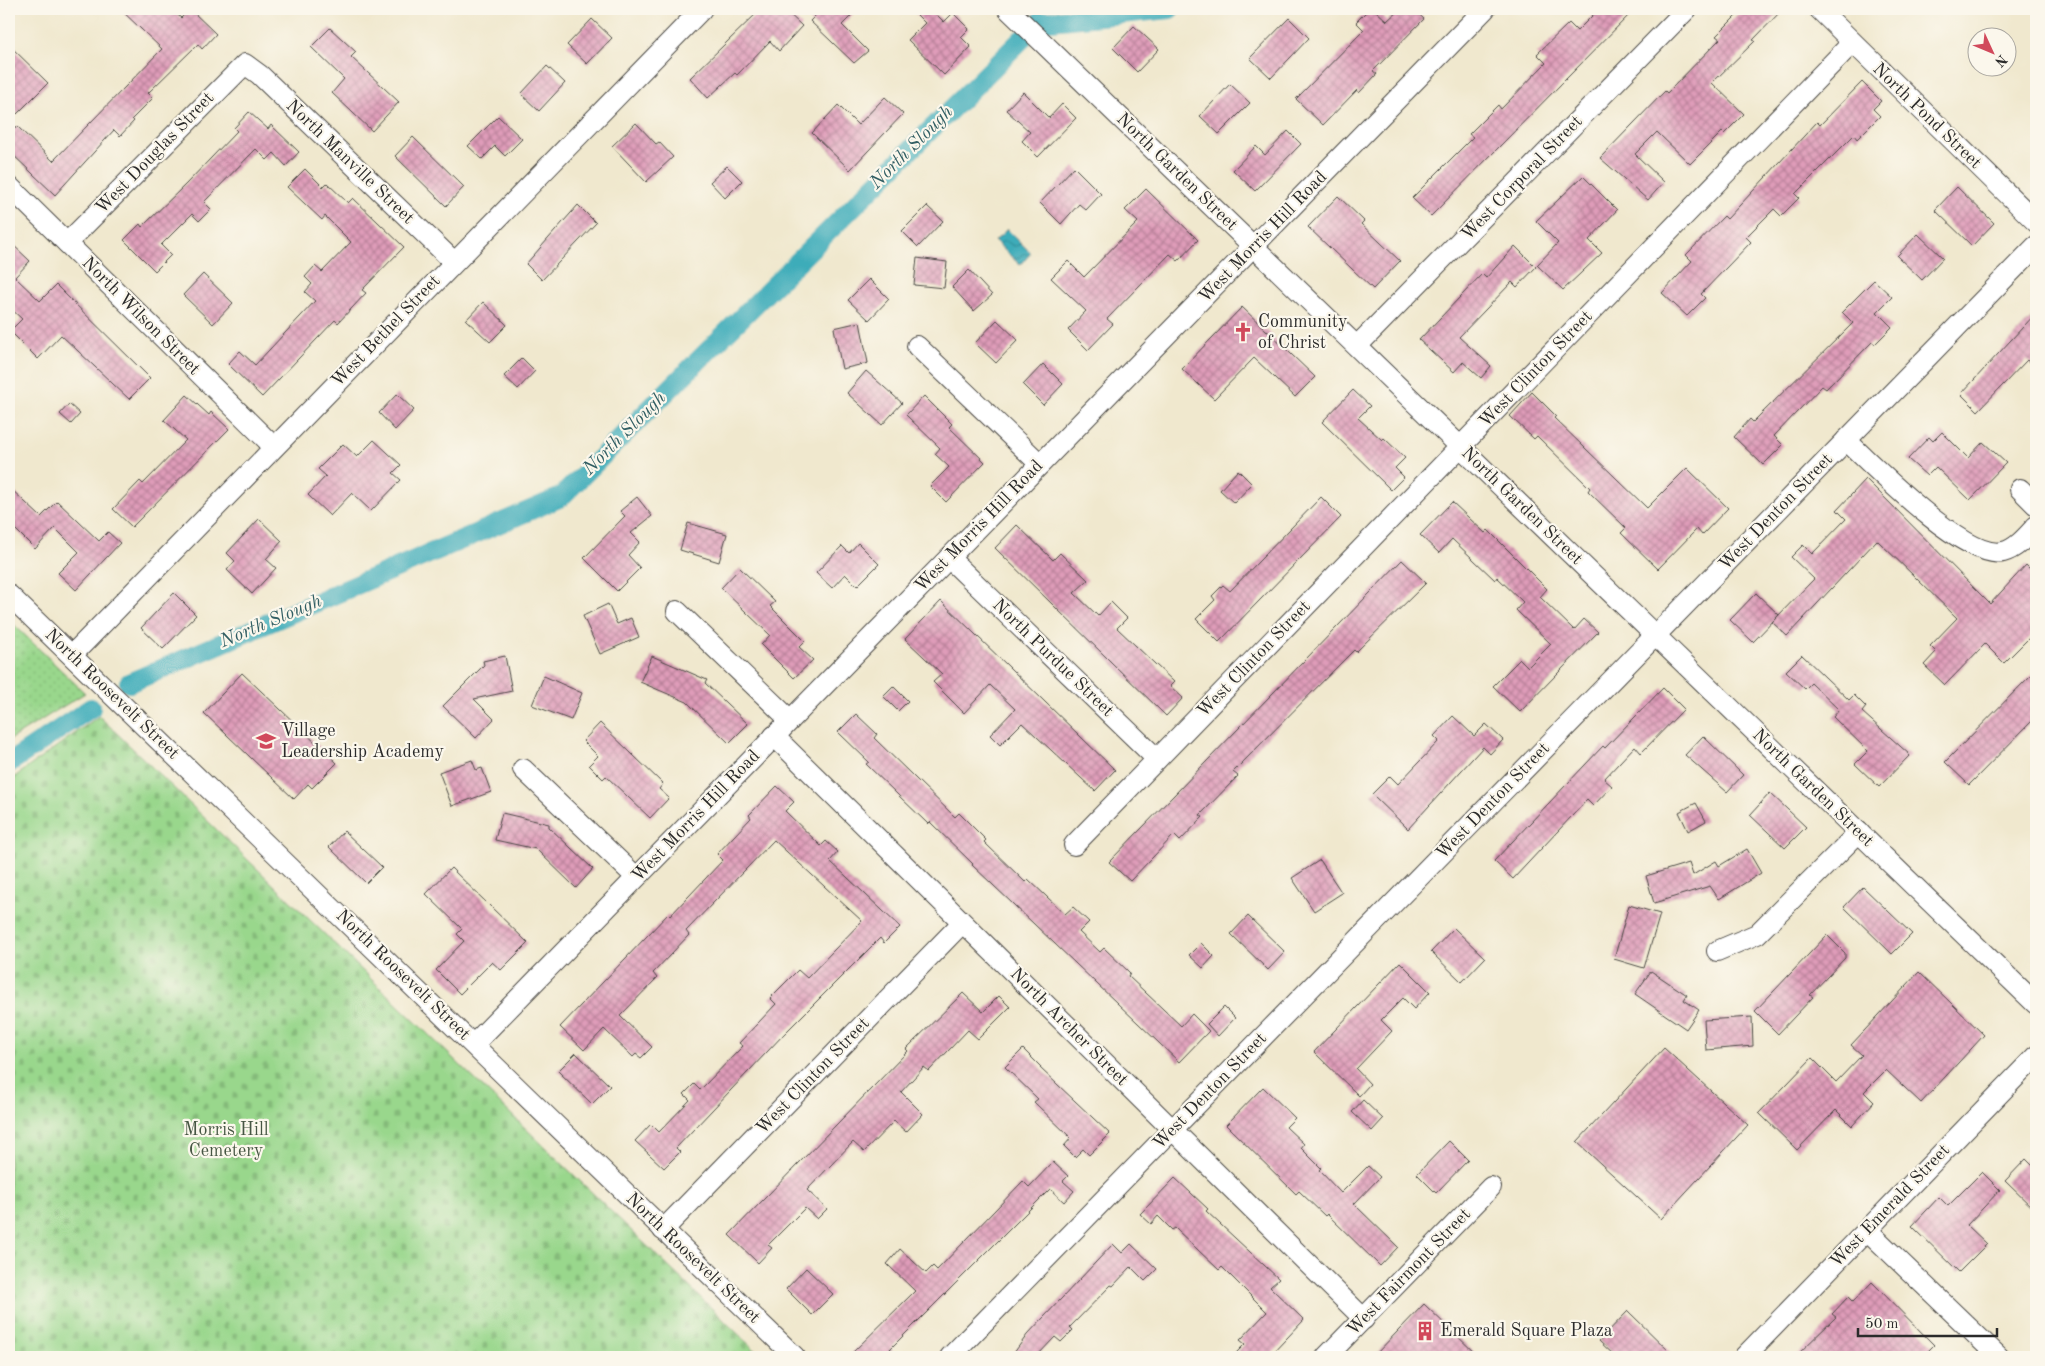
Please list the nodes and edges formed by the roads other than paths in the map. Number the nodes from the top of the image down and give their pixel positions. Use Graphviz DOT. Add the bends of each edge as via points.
graph roads {
  1 [pos="702,9"];
  2 [pos="1008,9"];
  3 [pos="1485,9"];
  4 [pos="1687,9"];
  5 [pos="1819,9"];
  6 [pos="1852,43"];
  7 [pos="245,64"];
  8 [pos="9,186"];
  9 [pos="2036,222"];
  10 [pos="67,243"];
  11 [pos="1253,246"];
  12 [pos="2036,246"];
  13 [pos="454,262"];
  14 [pos="917,346"];
  15 [pos="1357,346"];
  16 [pos="1846,440"];
  17 [pos="274,447"];
  18 [pos="1460,447"];
  19 [pos="1040,464"];
  20 [pos="2020,489"];
  21 [pos="2036,505"];
  22 [pos="2036,526"];
  23 [pos="949,558"];
  24 [pos="9,595"];
  25 [pos="676,611"];
  26 [pos="1655,635"];
  27 [pos="72,655"];
  28 [pos="790,720"];
  29 [pos="774,736"];
  30 [pos="1157,759"];
  31 [pos="523,769"];
  32 [pos="1859,832"];
  33 [pos="1074,845"];
  34 [pos="636,877"];
  35 [pos="962,923"];
  36 [pos="1717,951"];
  37 [pos="2036,1004"];
  38 [pos="474,1044"];
  39 [pos="2036,1056"];
  40 [pos="1172,1130"];
  41 [pos="1491,1187"];
  42 [pos="663,1230"];
  43 [pos="1867,1230"];
  44 [pos="1364,1319"];
  45 [pos="796,1357"];
  46 [pos="950,1357"];
  47 [pos="1326,1357"];
  48 [pos="1744,1357"];
  49 [pos="1998,1357"];
  1 -- 13 [label="street, West Bethel Street"];
  2 -- 11 [label="street, North Garden Street"];
  3 -- 11 [label="street, West Morris Hill Road"];
  4 -- 15 [label="street, West Corporal Street"];
  5 -- 6 [label="street, North Pond Street"];
  6 -- 9 [label="street, North Pond Street"];
  6 -- 18 [label="street, West Clinton Street"];
  7 -- 10 [label="street, West Douglas Street"];
  7 -- 13 [label="street, North Manville Street"];
  8 -- 10 [label="street, North Wilson Street"];
  10 -- 17 [label="street, North Wilson Street"];
  11 -- 15 [label="street, North Garden Street"];
  11 -- 19 [label="street, West Morris Hill Road"];
  12 -- 16 [label="street, West Denton Street"];
  13 -- 17 [label="street, West Bethel Street"];
  14 -- 19 [label="street"];
  15 -- 18 [label="street, North Garden Street"];
  16 -- 22 [label="street" via="1918,508 1982,551 2003,552 2021,542"];
  16 -- 26 [label="street, West Denton Street"];
  17 -- 27 [label="street, West Bethel Street"];
  18 -- 26 [label="street, North Garden Street"];
  18 -- 30 [label="street, West Clinton Street"];
  19 -- 23 [label="street, West Morris Hill Road"];
  20 -- 21 [label="street"];
  23 -- 28 [label="street, West Morris Hill Road"];
  23 -- 30 [label="street, North Purdue Street"];
  24 -- 27 [label="street, North Roosevelt Street"];
  25 -- 28 [label="street"];
  26 -- 32 [label="street, North Garden Street"];
  26 -- 40 [label="street, West Denton Street"];
  27 -- 38 [label="street, North Roosevelt Street"];
  28 -- 29 [label="street, West Morris Hill Road"];
  29 -- 34 [label="street, West Morris Hill Road"];
  29 -- 35 [label="street, North Archer Street"];
  30 -- 33 [label="street, West Clinton Street"];
  31 -- 34 [label="street"];
  32 -- 36 [label="street" via="1757,934"];
  32 -- 37 [label="street, North Garden Street"];
  34 -- 38 [label="street, West Morris Hill Road"];
  35 -- 40 [label="street, North Archer Street"];
  35 -- 42 [label="street, West Clinton Street"];
  38 -- 42 [label="street, North Roosevelt Street"];
  39 -- 43 [label="street, West Emerald Street"];
  40 -- 44 [label="street, North Archer Street"];
  40 -- 46 [label="street, West Denton Street"];
  41 -- 44 [label="street, West Fairmont Street"];
  42 -- 45 [label="street, North Roosevelt Street"];
  43 -- 48 [label="street, West Emerald Street"];
  43 -- 49 [label="street"];
  44 -- 47 [label="street, West Fairmont Street"];
}
